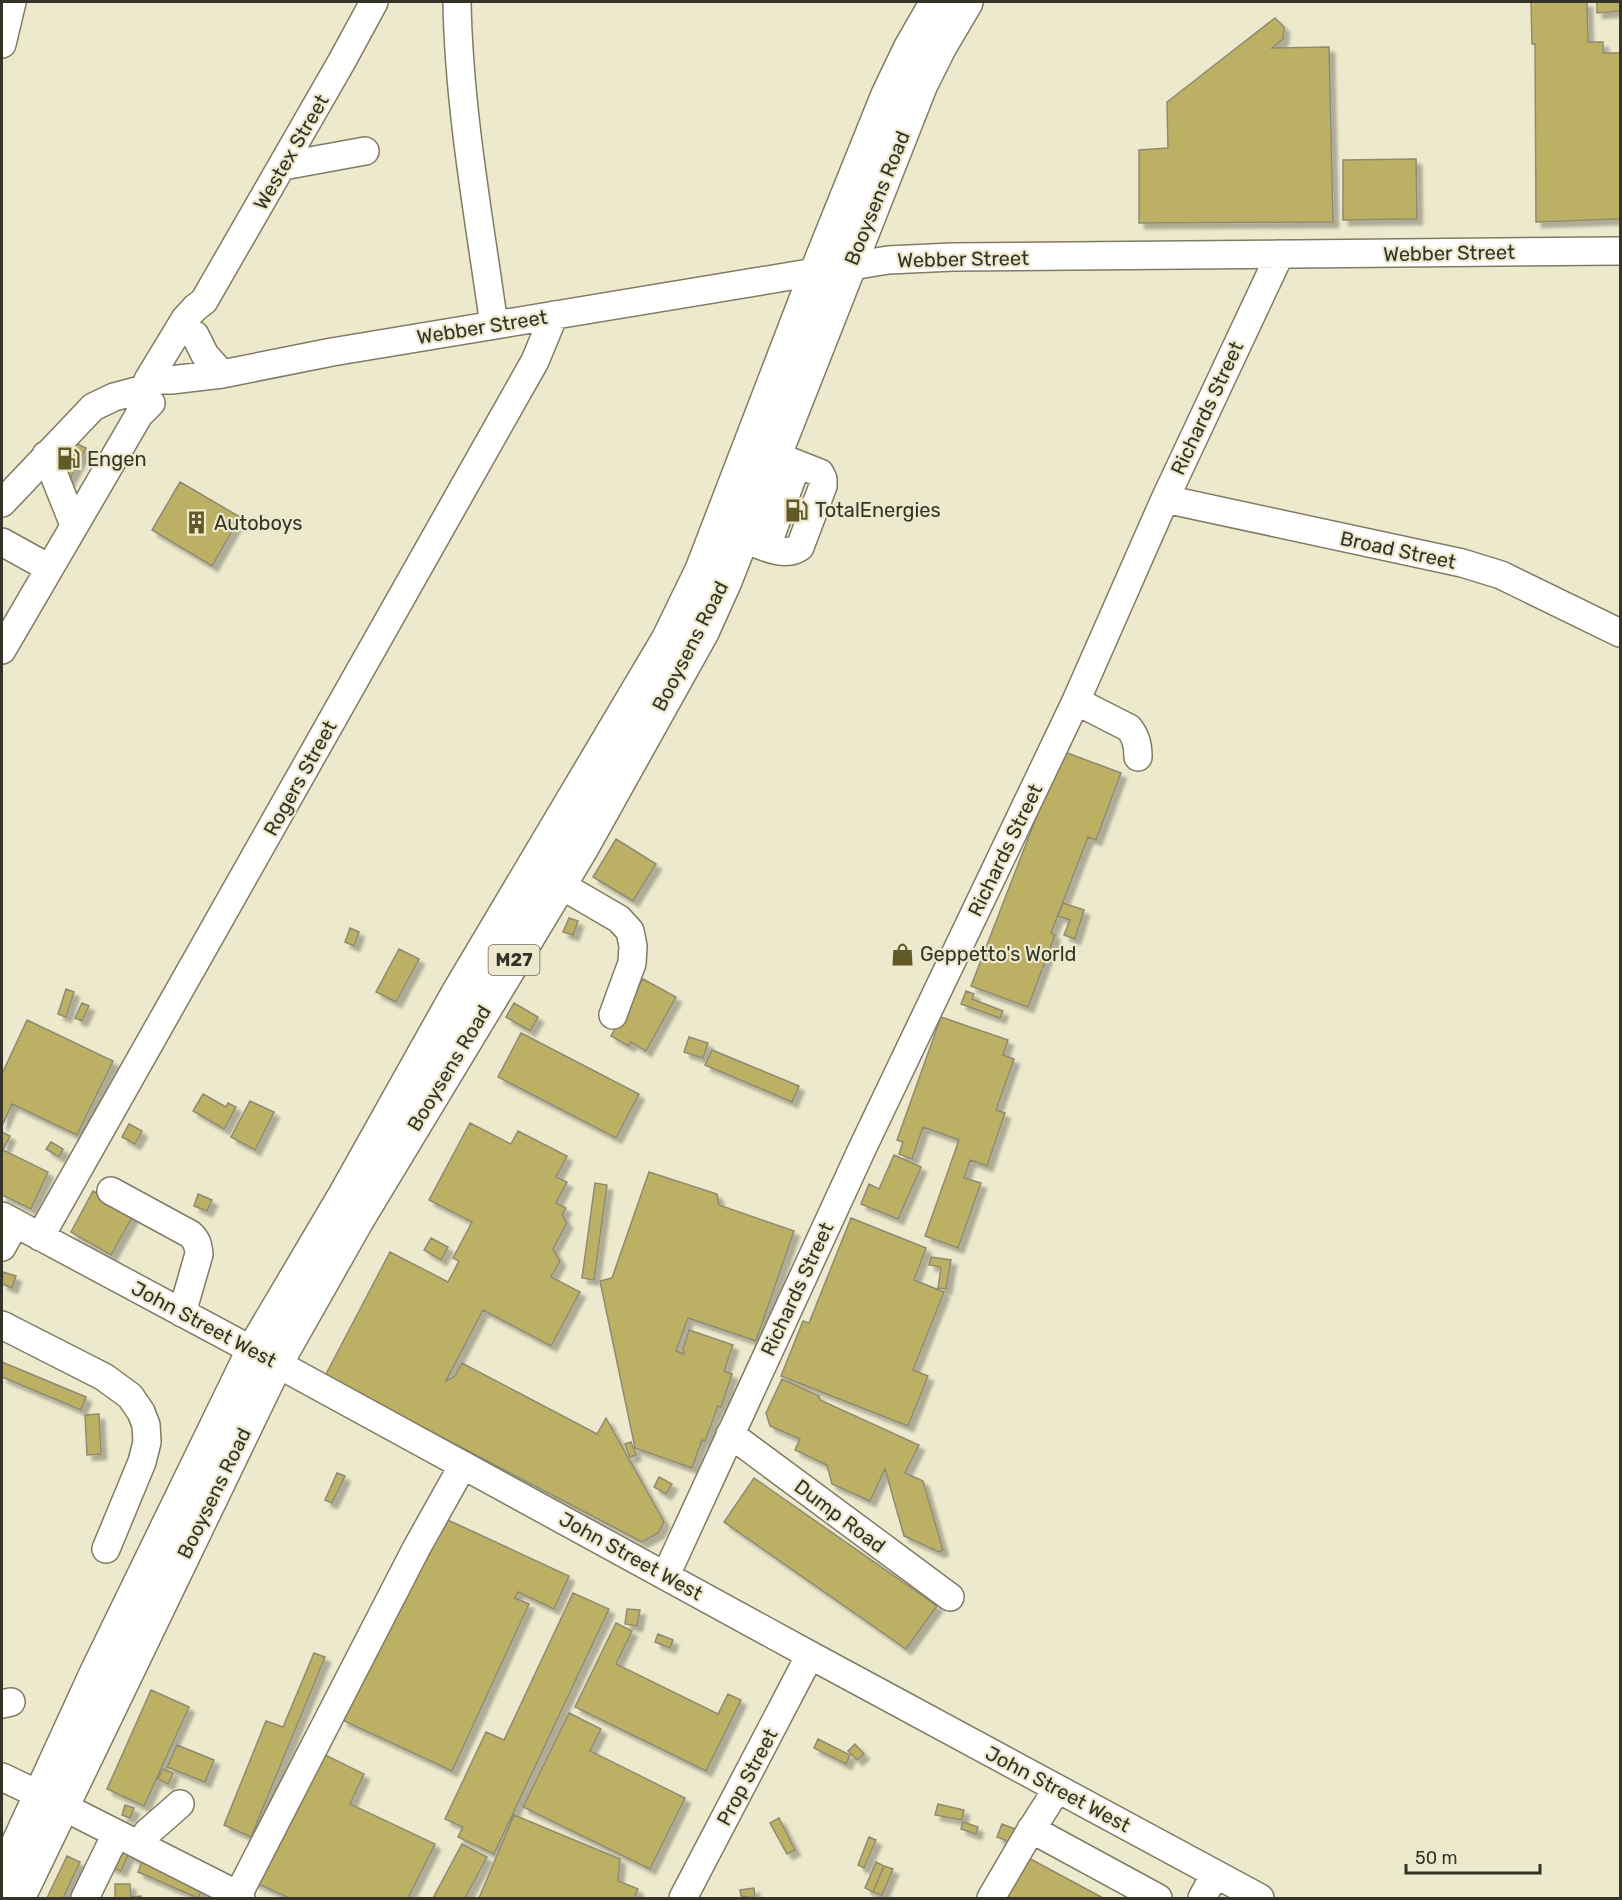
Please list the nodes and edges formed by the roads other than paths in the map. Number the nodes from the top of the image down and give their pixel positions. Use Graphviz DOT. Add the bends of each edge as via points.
graph roads {
  1 [pos="12,2"];
  2 [pos="374,2"];
  3 [pos="457,2"];
  4 [pos="937,2"];
  5 [pos="966,2"];
  6 [pos="2,44"];
  7 [pos="365,151"];
  8 [pos="283,166"];
  9 [pos="1620,251"];
  10 [pos="1280,255"];
  11 [pos="850,266"];
  12 [pos="818,271"];
  13 [pos="204,302"];
  14 [pos="554,315"];
  15 [pos="494,325"];
  16 [pos="195,335"];
  17 [pos="222,374"];
  18 [pos="154,383"];
  19 [pos="46,455"];
  20 [pos="786,460"];
  21 [pos="1165,499"];
  22 [pos="2,503"];
  23 [pos="74,525"];
  24 [pos="2,542"];
  25 [pos="755,542"];
  26 [pos="49,568"];
  27 [pos="1620,633"];
  28 [pos="2,650"];
  29 [pos="1076,700"];
  30 [pos="1138,757"];
  31 [pos="559,884"];
  32 [pos="613,1016"];
  33 [pos="111,1191"];
  34 [pos="8,1220"];
  35 [pos="40,1237"];
  36 [pos="2,1247"];
  37 [pos="182,1312"];
  38 [pos="2,1325"];
  39 [pos="265,1357"];
  40 [pos="730,1434"];
  41 [pos="463,1464"];
  42 [pos="106,1549"];
  43 [pos="666,1575"];
  44 [pos="950,1598"];
  45 [pos="810,1655"];
  46 [pos="2,1777"];
  47 [pos="1058,1789"];
  48 [pos="51,1801"];
  49 [pos="180,1803"];
  50 [pos="1031,1829"];
  51 [pos="128,1840"];
  52 [pos="1215,1874"];
  53 [pos="2,1879"];
  54 [pos="239,1897"];
  55 [pos="18,1899"];
  56 [pos="85,1899"];
  57 [pos="683,1899"];
  58 [pos="991,1899"];
  59 [pos="1158,1899"];
  60 [pos="1202,1899"];
  61 [pos="1260,1899"];
  1 -- 6 [label="street"];
  2 -- 8 [label="street, Westex Street"];
  3 -- 15 [label="street" via="470,152"];
  4 -- 12 [label="main road, Booysens Road / M27" via="888,95"];
  5 -- 11 [label="main road, Booysens Road / M27" via="921,84"];
  7 -- 8 [label="street"];
  8 -- 13 [label="street, Westex Street"];
  9 -- 10 [label="street, Webber Street"];
  10 -- 11 [label="street, Webber Street" via="953,256"];
  10 -- 21 [label="street, Richards Street"];
  11 -- 12 [label="street, Webber Street"];
  11 -- 20 [label="main road, Booysens Road / M27"];
  12 -- 14 [label="street, Webber Street"];
  12 -- 39 [label="main road, Booysens Road / M27" via="702,570 668,640 462,987 344,1197"];
  13 -- 16 [label="street, Westex Street" via="203,319"];
  13 -- 18 [label="street, Westex Street" via="185,319"];
  14 -- 15 [label="street, Webber Street"];
  14 -- 35 [label="street, Rogers Street" via="535,361"];
  15 -- 17 [label="street, Webber Street"];
  16 -- 17 [label="street" via="204,355"];
  16 -- 18 [label="street, Westex Street"];
  17 -- 18 [label="street, Webber Street"];
  18 -- 19 [label="street, Webber Street" via="93,407"];
  18 -- 23 [label="street" via="158,397 139,415"];
  19 -- 22 [label="street, Webber Street"];
  19 -- 23 [label="street"];
  20 -- 25 [label="main road, Booysens Road / M27"];
  20 -- 25 [label="street" via="820,473 823,479 800,547 784,552"];
  21 -- 27 [label="street, Broad Street" via="1462,563 1501,575"];
  21 -- 29 [label="street, Richards Street"];
  23 -- 26 [label="street"];
  24 -- 26 [label="street"];
  25 -- 31 [label="main road, Booysens Road / M27"];
  26 -- 28 [label="street"];
  29 -- 30 [label="street" via="1129,728 1138,745"];
  29 -- 40 [label="street, Richards Street"];
  31 -- 32 [label="street" via="619,919 630,931 632,963"];
  31 -- 39 [label="main road, Booysens Road / M27" via="363,1210"];
  33 -- 37 [label="street" via="195,1238 199,1254"];
  34 -- 35 [label="street, John Street West"];
  34 -- 36 [label="street"];
  35 -- 37 [label="street, John Street West"];
  37 -- 39 [label="street, John Street West"];
  38 -- 42 [label="street" via="104,1377 130,1396 141,1412 147,1442 142,1462"];
  39 -- 41 [label="street, John Street West"];
  39 -- 48 [label="main road, Booysens Road / M27" via="97,1672"];
  40 -- 43 [label="street, Richards Street"];
  40 -- 44 [label="street, Dump Road"];
  41 -- 43 [label="street, John Street West"];
  41 -- 54 [label="street"];
  43 -- 45 [label="street, John Street West"];
  45 -- 47 [label="street, John Street West"];
  45 -- 57 [label="street, Prop Street"];
  46 -- 48 [label="street"];
  47 -- 50 [label="street"];
  47 -- 52 [label="street, John Street West"];
  48 -- 51 [label="street"];
  48 -- 53 [label="main road, Booysens Road / M27"];
  48 -- 55 [label="main road, Booysens Road / M27"];
  49 -- 51 [label="street" via="147,1833"];
  50 -- 58 [label="street"];
  50 -- 59 [label="street"];
  51 -- 54 [label="street"];
  51 -- 56 [label="street"];
  52 -- 60 [label="street"];
  52 -- 61 [label="street, John Street West"];
}
